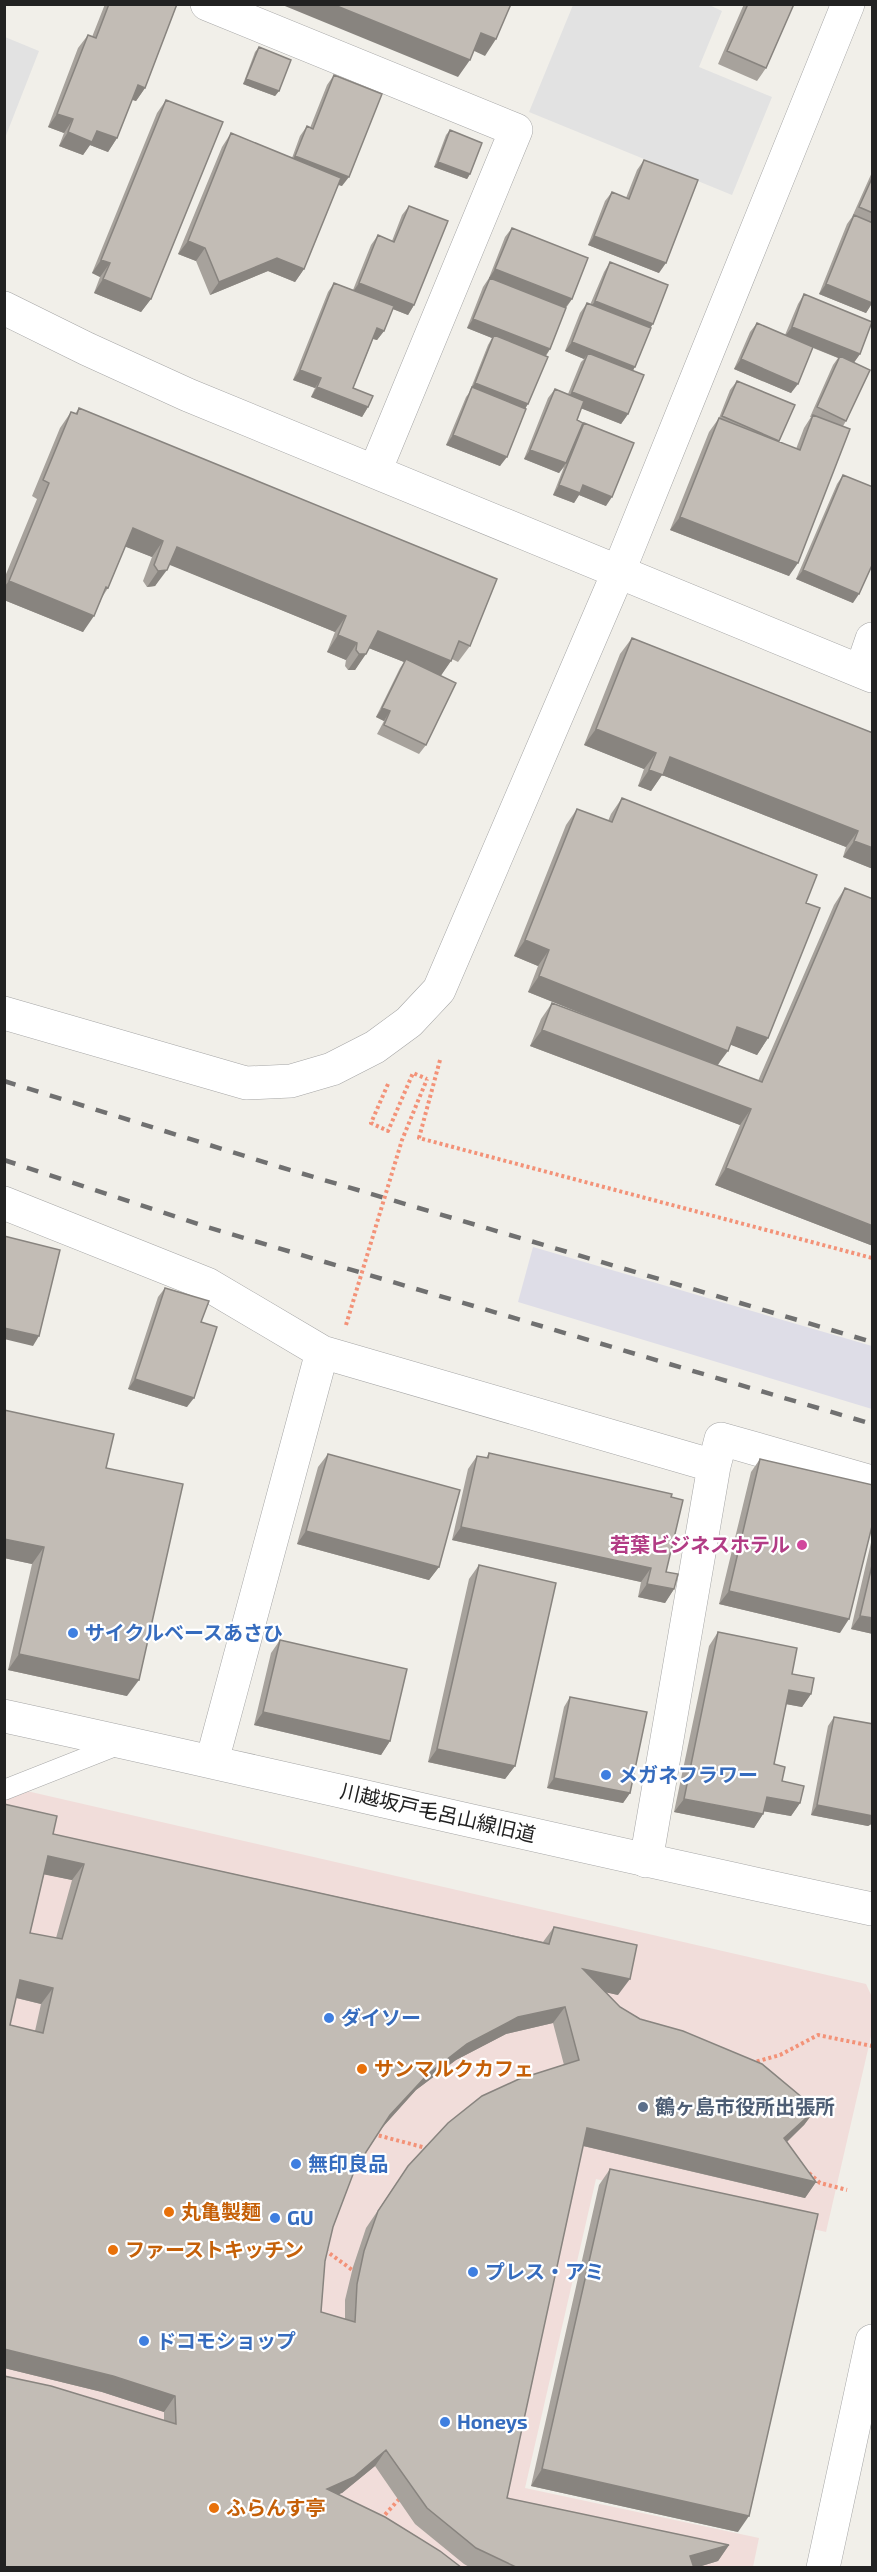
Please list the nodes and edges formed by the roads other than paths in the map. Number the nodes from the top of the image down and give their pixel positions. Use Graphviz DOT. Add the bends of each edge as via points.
graph roads {
  1 [pos="207,4"];
  2 [pos="848,4"];
  3 [pos="4,308"];
  4 [pos="375,471"];
  5 [pos="618,573"];
  6 [pos="873,639"];
  7 [pos="867,674"];
  8 [pos="4,1013"];
  9 [pos="4,1203"];
  10 [pos="322,1352"];
  11 [pos="714,1466"];
  12 [pos="873,1482"];
  13 [pos="4,1716"];
  14 [pos="125,1742"];
  15 [pos="212,1761"];
  16 [pos="4,1790"];
  17 [pos="646,1861"];
  18 [pos="873,1909"];
  19 [pos="873,2341"];
  20 [pos="823,2568"];
  1 -- 4 [label="street" via="516,130"];
  2 -- 5 [label="street"];
  3 -- 4 [label="street" via="188,395"];
  4 -- 5 [label="street"];
  5 -- 7 [label="street"];
  5 -- 8 [label="street" via="439,990 409,1022 375,1047 332,1069 291,1081 246,1083"];
  6 -- 7 [label="street"];
  9 -- 10 [label="street" via="207,1284"];
  10 -- 11 [label="street"];
  10 -- 15 [label="street"];
  11 -- 12 [label="street" via="722,1439"];
  11 -- 17 [label="street"];
  13 -- 14 [label="street, 川越坂戸毛呂山線旧道"];
  14 -- 15 [label="street, 川越坂戸毛呂山線旧道"];
  14 -- 16 [label="lane"];
  15 -- 17 [label="street, 川越坂戸毛呂山線旧道"];
  17 -- 18 [label="street, 川越坂戸毛呂山線旧道"];
  19 -- 20 [label="street"];
}
